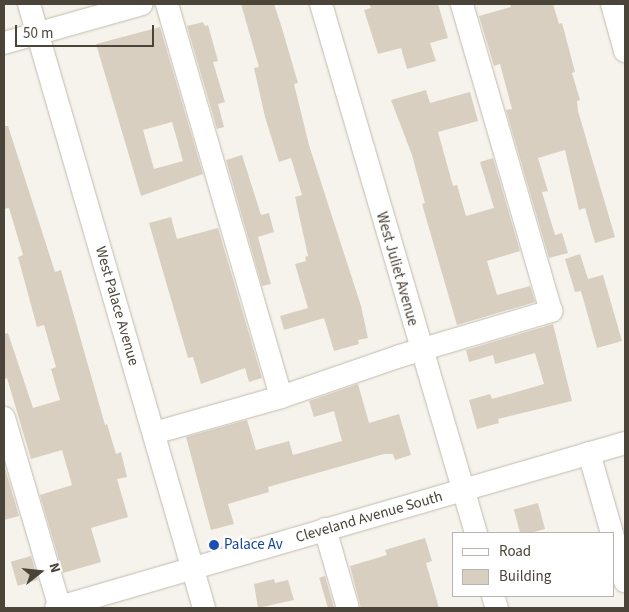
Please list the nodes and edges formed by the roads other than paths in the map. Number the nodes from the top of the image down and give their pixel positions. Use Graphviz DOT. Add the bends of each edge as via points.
graph roads {
  1 [pos="30,4"];
  2 [pos="142,4"];
  3 [pos="167,4"];
  4 [pos="321,4"];
  5 [pos="462,4"];
  6 [pos="612,4"];
  7 [pos="38,33"];
  8 [pos="4,43"];
  9 [pos="625,51"];
  10 [pos="421,350"];
  11 [pos="281,397"];
  12 [pos="4,418"];
  13 [pos="154,433"];
  14 [pos="625,443"];
  15 [pos="589,453"];
  16 [pos="463,489"];
  17 [pos="325,529"];
  18 [pos="476,532"];
  19 [pos="611,532"];
  20 [pos="614,542"];
  21 [pos="193,570"];
  22 [pos="625,581"];
  23 [pos="58,608"];
  24 [pos="204,608"];
  25 [pos="348,608"];
  1 -- 7 [label="street, West Palace Avenue"];
  2 -- 7 [label="street"];
  3 -- 11 [label="street"];
  4 -- 10 [label="street, West Juliet Avenue"];
  5 -- 10 [label="street" via="550,311"];
  6 -- 9 [label="street"];
  7 -- 8 [label="street"];
  7 -- 13 [label="street, West Palace Avenue"];
  10 -- 11 [label="street"];
  10 -- 16 [label="street, West Juliet Avenue"];
  11 -- 13 [label="street"];
  12 -- 23 [label="street"];
  13 -- 21 [label="street, West Palace Avenue"];
  14 -- 15 [label="street, Cleveland Avenue South"];
  15 -- 16 [label="street, Cleveland Avenue South"];
  15 -- 19 [label="street"];
  16 -- 17 [label="street, Cleveland Avenue South"];
  16 -- 18 [label="street, West Juliet Avenue"];
  17 -- 21 [label="street, Cleveland Avenue South"];
  17 -- 25 [label="street"];
  20 -- 22 [label="street"];
  21 -- 23 [label="street, Cleveland Avenue South"];
  21 -- 24 [label="street, West Palace Avenue"];
}
